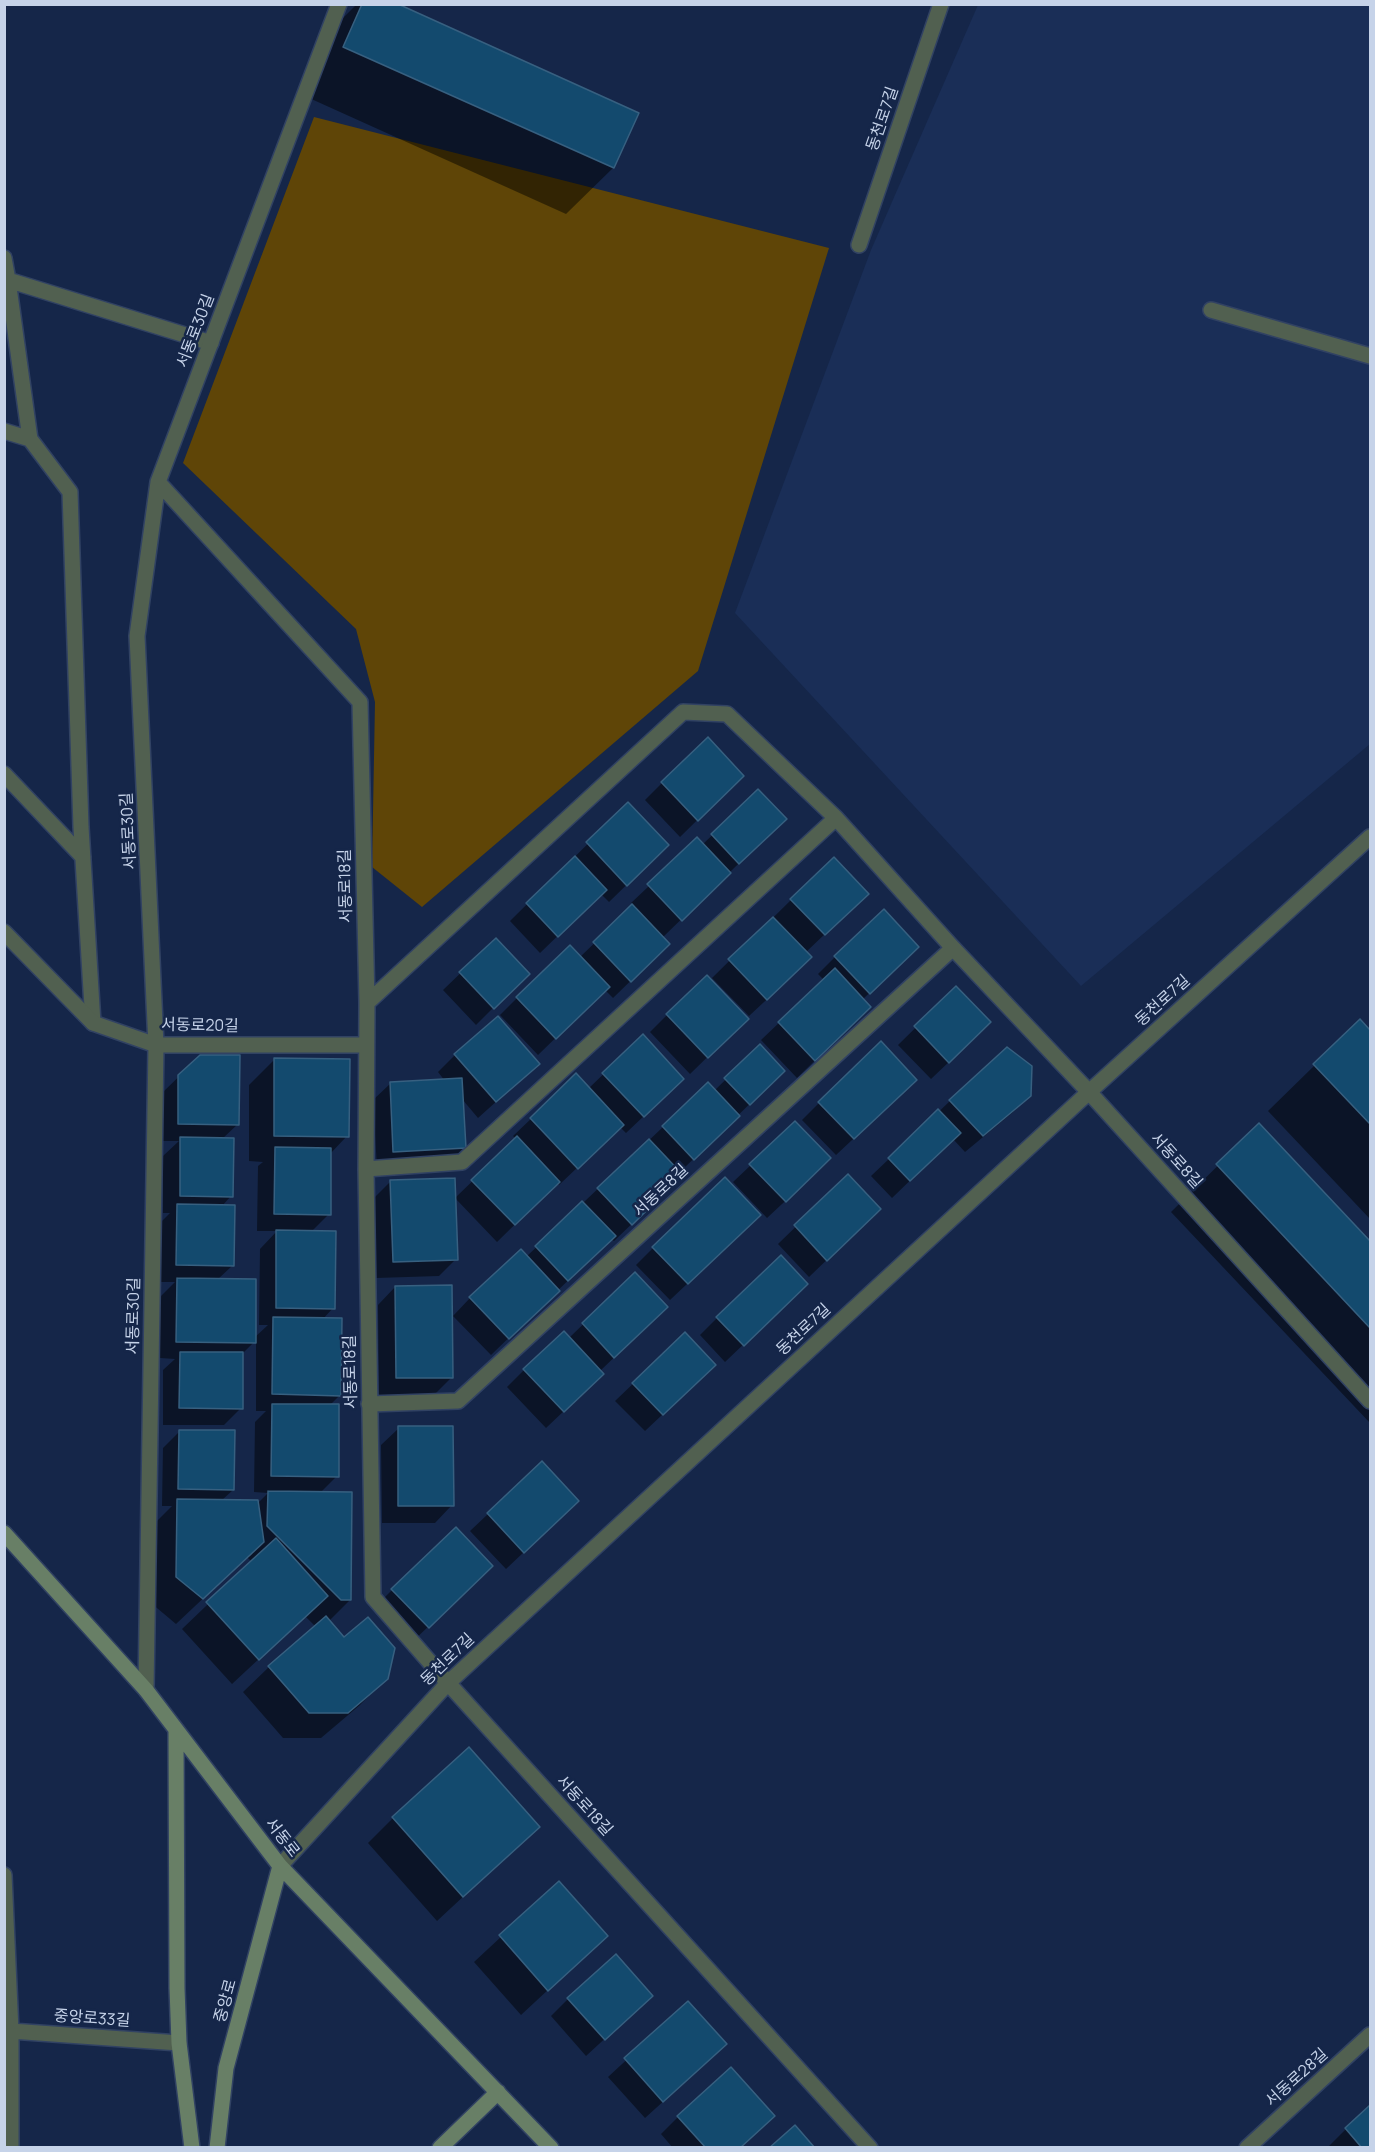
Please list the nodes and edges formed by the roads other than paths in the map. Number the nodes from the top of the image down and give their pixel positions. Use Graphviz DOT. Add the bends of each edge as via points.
graph roads {
  1 [pos="339,4"];
  2 [pos="940,4"];
  3 [pos="859,245"];
  4 [pos="4,258"];
  5 [pos="6,279"];
  6 [pos="1211,310"];
  7 [pos="211,343"];
  8 [pos="1371,356"];
  9 [pos="4,431"];
  10 [pos="30,439"];
  11 [pos="158,482"];
  12 [pos="4,774"];
  13 [pos="836,818"];
  14 [pos="1371,837"];
  15 [pos="83,857"];
  16 [pos="5,933"];
  17 [pos="953,948"];
  18 [pos="367,1003"];
  19 [pos="93,1023"];
  20 [pos="366,1044"];
  21 [pos="156,1045"];
  22 [pos="1089,1092"];
  23 [pos="366,1169"];
  24 [pos="1371,1401"];
  25 [pos="369,1404"];
  26 [pos="4,1533"];
  27 [pos="448,1683"];
  28 [pos="146,1690"];
  29 [pos="176,1730"];
  30 [pos="280,1866"];
  31 [pos="4,1875"];
  32 [pos="8,2033"];
  33 [pos="1371,2035"];
  34 [pos="179,2043"];
  35 [pos="498,2092"];
  36 [pos="11,2148"];
  37 [pos="192,2148"];
  38 [pos="217,2148"];
  39 [pos="440,2148"];
  40 [pos="551,2148"];
  41 [pos="870,2148"];
  42 [pos="1247,2148"];
  1 -- 7 [label="street, 서동로30길"];
  2 -- 3 [label="street, 동천로7길"];
  4 -- 5 [label="street"];
  5 -- 7 [label="street"];
  5 -- 10 [label="street"];
  6 -- 8 [label="street"];
  7 -- 11 [label="street, 서동로30길"];
  9 -- 10 [label="street"];
  10 -- 15 [label="street" via="70,492"];
  11 -- 18 [label="street, 서동로18길" via="360,702"];
  11 -- 21 [label="street, 서동로30길" via="137,636"];
  12 -- 15 [label="street"];
  13 -- 17 [label="street, 서동로8길"];
  13 -- 18 [label="street, 서동로8길" via="727,714 683,711"];
  13 -- 23 [label="street" via="462,1162"];
  14 -- 22 [label="street, 동천로7길"];
  15 -- 19 [label="street"];
  16 -- 19 [label="street, 서동로20길"];
  17 -- 22 [label="street, 서동로8길"];
  17 -- 25 [label="street, 서동로8길" via="458,1401"];
  18 -- 20 [label="street, 서동로18길"];
  19 -- 21 [label="street, 서동로20길"];
  20 -- 21 [label="street, 서동로20길"];
  20 -- 23 [label="street, 서동로18길"];
  21 -- 28 [label="street, 서동로30길"];
  22 -- 24 [label="street, 서동로8길"];
  22 -- 27 [label="street, 동천로7길"];
  23 -- 25 [label="street, 서동로18길"];
  25 -- 27 [label="street, 서동로18길" via="373,1598"];
  26 -- 28 [label="street, 서동로"];
  27 -- 30 [label="street, 동천로7길"];
  27 -- 41 [label="street, 서동로18길"];
  28 -- 29 [label="street, 서동로"];
  29 -- 30 [label="street, 서동로"];
  29 -- 34 [label="street"];
  30 -- 35 [label="street, 서동로"];
  30 -- 38 [label="street, 중앙로" via="226,2068"];
  31 -- 32 [label="street"];
  32 -- 34 [label="street, 중앙로33길"];
  32 -- 36 [label="street"];
  33 -- 42 [label="street, 서동로28길"];
  34 -- 37 [label="street"];
  35 -- 39 [label="street"];
  35 -- 40 [label="street, 서동로"];
}
